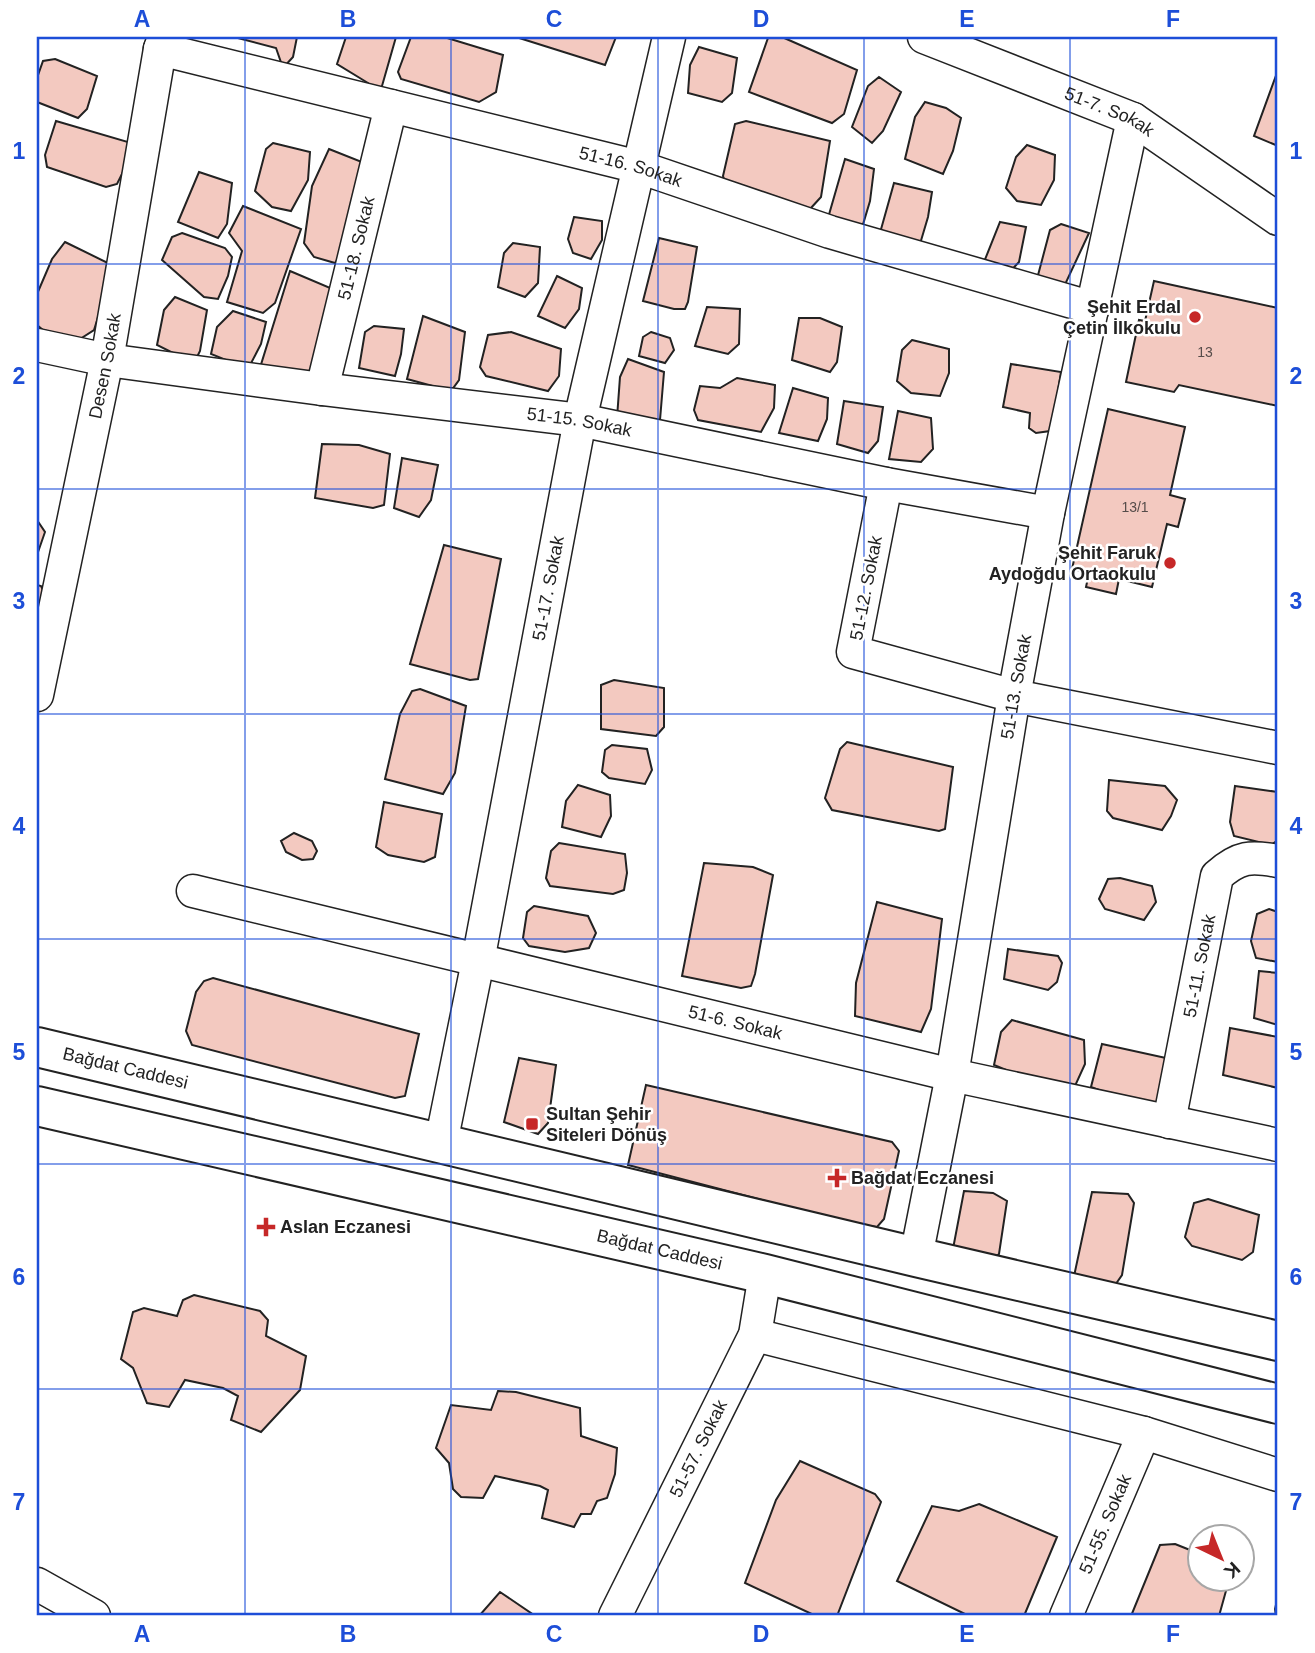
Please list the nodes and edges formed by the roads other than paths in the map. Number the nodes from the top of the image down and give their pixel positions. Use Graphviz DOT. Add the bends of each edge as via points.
graph roads {
  1 [pos="668,37"];
  2 [pos="924,37"];
  3 [pos="162,43"];
  4 [pos="391,106"];
  5 [pos="1133,119"];
  6 [pos="639,167"];
  7 [pos="1278,219"];
  8 [pos="1093,308"];
  9 [pos="37,345"];
  10 [pos="107,360"];
  11 [pos="322,389"];
  12 [pos="580,420"];
  13 [pos="886,484"];
  14 [pos="1048,513"];
  15 [pos="37,695"];
  16 [pos="1014,696"];
  17 [pos="1278,748"];
  18 [pos="1278,861"];
  19 [pos="193,891"];
  20 [pos="478,961"];
  21 [pos="37,1047"];
  22 [pos="952,1076"];
  23 [pos="37,1106"];
  24 [pos="1168,1122"];
  25 [pos="441,1143"];
  26 [pos="1278,1145"];
  27 [pos="916,1257"];
  28 [pos="765,1274"];
  29 [pos="755,1335"];
  30 [pos="1278,1341"];
  31 [pos="1278,1404"];
  32 [pos="1144,1433"];
  33 [pos="1278,1475"];
  34 [pos="37,1584"];
  35 [pos="94,1616"];
  36 [pos="615,1616"];
  37 [pos="1066,1616"];
  1 -- 6 [label="street, 51-17. Sokak"];
  2 -- 5 [label="street, 51-7. Sokak"];
  3 -- 4 [label="street, 51-16. Sokak"];
  3 -- 10 [label="street, Desen Sokak"];
  4 -- 6 [label="street, 51-16. Sokak"];
  4 -- 11 [label="street, 51-18. Sokak"];
  5 -- 7 [label="street, 51-7. Sokak"];
  5 -- 8 [label="street, 51-13. Sokak"];
  6 -- 8 [label="street, 51-16. Sokak" via="830,232"];
  6 -- 12 [label="street, 51-17. Sokak"];
  8 -- 14 [label="street, 51-13. Sokak"];
  9 -- 10 [label="street, 51-15. Sokak"];
  10 -- 11 [label="street, 51-15. Sokak"];
  10 -- 15 [label="street, Desen Sokak"];
  11 -- 12 [label="street, 51-15. Sokak"];
  12 -- 13 [label="street, 51-15. Sokak"];
  12 -- 20 [label="street, 51-17. Sokak"];
  13 -- 14 [label="street, 51-15. Sokak"];
  13 -- 16 [label="street, 51-12. Sokak" via="853,652"];
  14 -- 16 [label="street, 51-13. Sokak"];
  16 -- 17 [label="street"];
  16 -- 22 [label="street, 51-13. Sokak"];
  18 -- 24 [label="street, 51-11. Sokak" via="1252,856 1230,864 1217,876"];
  19 -- 20 [label="street, 51-6. Sokak"];
  20 -- 22 [label="street, 51-6. Sokak"];
  20 -- 25 [label="street, 51-17. Sokak"];
  21 -- 25 [label="main road, Bağdat Caddesi"];
  22 -- 24 [label="street, 51-6. Sokak"];
  22 -- 27 [label="street, 51-13. Sokak"];
  23 -- 28 [label="main road, Bağdat Caddesi"];
  24 -- 26 [label="street, 51-6. Sokak"];
  25 -- 27 [label="main road, Bağdat Caddesi"];
  27 -- 30 [label="main road, Bağdat Caddesi"];
  28 -- 29 [label="street, 51-57. Sokak"];
  28 -- 31 [label="main road, Bağdat Caddesi"];
  29 -- 32 [label="street"];
  29 -- 36 [label="street, 51-57. Sokak"];
  32 -- 33 [label="street"];
  32 -- 37 [label="street, 51-55. Sokak"];
  34 -- 35 [label="street"];
}
